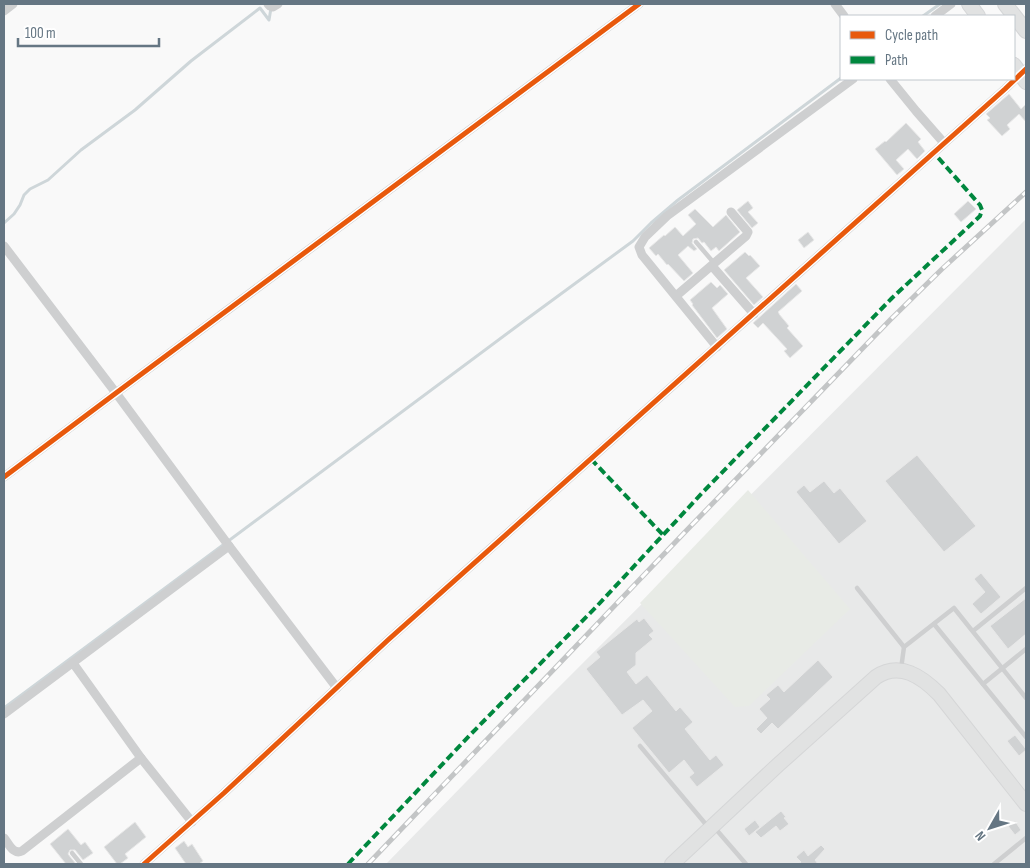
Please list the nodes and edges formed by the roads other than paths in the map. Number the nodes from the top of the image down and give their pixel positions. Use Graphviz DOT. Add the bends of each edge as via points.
graph roads {
  1 [pos="13,4"];
  2 [pos="268,4"];
  3 [pos="278,4"];
  4 [pos="639,4"];
  5 [pos="834,4"];
  6 [pos="951,4"];
  7 [pos="969,4"];
  8 [pos="1005,4"];
  9 [pos="4,11"];
  10 [pos="843,15"];
  11 [pos="936,15"];
  12 [pos="977,15"];
  13 [pos="1014,15"];
  14 [pos="1015,16"];
  15 [pos="1026,30"];
  16 [pos="852,80"];
  17 [pos="891,80"];
  18 [pos="1014,80"];
  19 [pos="944,143"];
  20 [pos="731,212"];
  21 [pos="696,242"];
  22 [pos="4,246"];
  23 [pos="713,264"];
  24 [pos="676,296"];
  25 [pos="754,314"];
  26 [pos="717,347"];
  27 [pos="116,393"];
  28 [pos="4,477"];
  29 [pos="229,546"];
  30 [pos="857,588"];
  31 [pos="1026,588"];
  32 [pos="934,624"];
  33 [pos="973,631"];
  34 [pos="904,648"];
  35 [pos="1026,649"];
  36 [pos="72,663"];
  37 [pos="1003,668"];
  38 [pos="901,670"];
  39 [pos="983,684"];
  40 [pos="336,688"];
  41 [pos="1026,698"];
  42 [pos="4,714"];
  43 [pos="1026,737"];
  44 [pos="640,746"];
  45 [pos="142,758"];
  46 [pos="1026,804"];
  47 [pos="192,822"];
  48 [pos="712,828"];
  49 [pos="4,838"];
  50 [pos="1026,838"];
  51 [pos="72,854"];
  52 [pos="81,864"];
  53 [pos="144,864"];
  54 [pos="672,864"];
  55 [pos="746,864"];
  56 [pos="994,864"];
  1 -- 9 [label="street"];
  2 -- 3 [label="street" via="273,7"];
  4 -- 27 [label="street"];
  5 -- 10 [label="street"];
  6 -- 11 [label="street"];
  7 -- 12 [label="street"];
  8 -- 13 [label="street"];
  14 -- 15 [label="street"];
  16 -- 24 [label="street" via="667,216 645,238 639,247 642,255"];
  17 -- 19 [label="street"];
  18 -- 19 [label="street"];
  19 -- 25 [label="street"];
  20 -- 23 [label="street" via="748,232"];
  21 -- 23 [label="lane"];
  22 -- 27 [label="street"];
  23 -- 24 [label="street"];
  23 -- 25 [label="street"];
  24 -- 26 [label="street"];
  25 -- 26 [label="street"];
  26 -- 40 [label="street"];
  27 -- 28 [label="street"];
  27 -- 29 [label="street"];
  29 -- 36 [label="street"];
  29 -- 40 [label="street"];
  30 -- 34 [label="lane"];
  31 -- 33 [label="lane"];
  32 -- 33 [label="lane" via="954,608"];
  32 -- 34 [label="lane"];
  32 -- 39 [label="lane"];
  33 -- 37 [label="lane"];
  34 -- 38 [label="lane"];
  35 -- 37 [label="lane"];
  36 -- 42 [label="street"];
  36 -- 45 [label="street"];
  37 -- 39 [label="lane"];
  37 -- 41 [label="lane"];
  38 -- 46 [label="street" via="924,680 939,694"];
  38 -- 48 [label="street" via="891,670 876,677"];
  39 -- 43 [label="lane"];
  40 -- 47 [label="street"];
  44 -- 48 [label="lane"];
  45 -- 47 [label="street"];
  45 -- 49 [label="street" via="22,851 14,851"];
  47 -- 53 [label="street"];
  48 -- 54 [label="street"];
  48 -- 55 [label="lane"];
  50 -- 56 [label="lane"];
  51 -- 52 [label="lane"];
}
